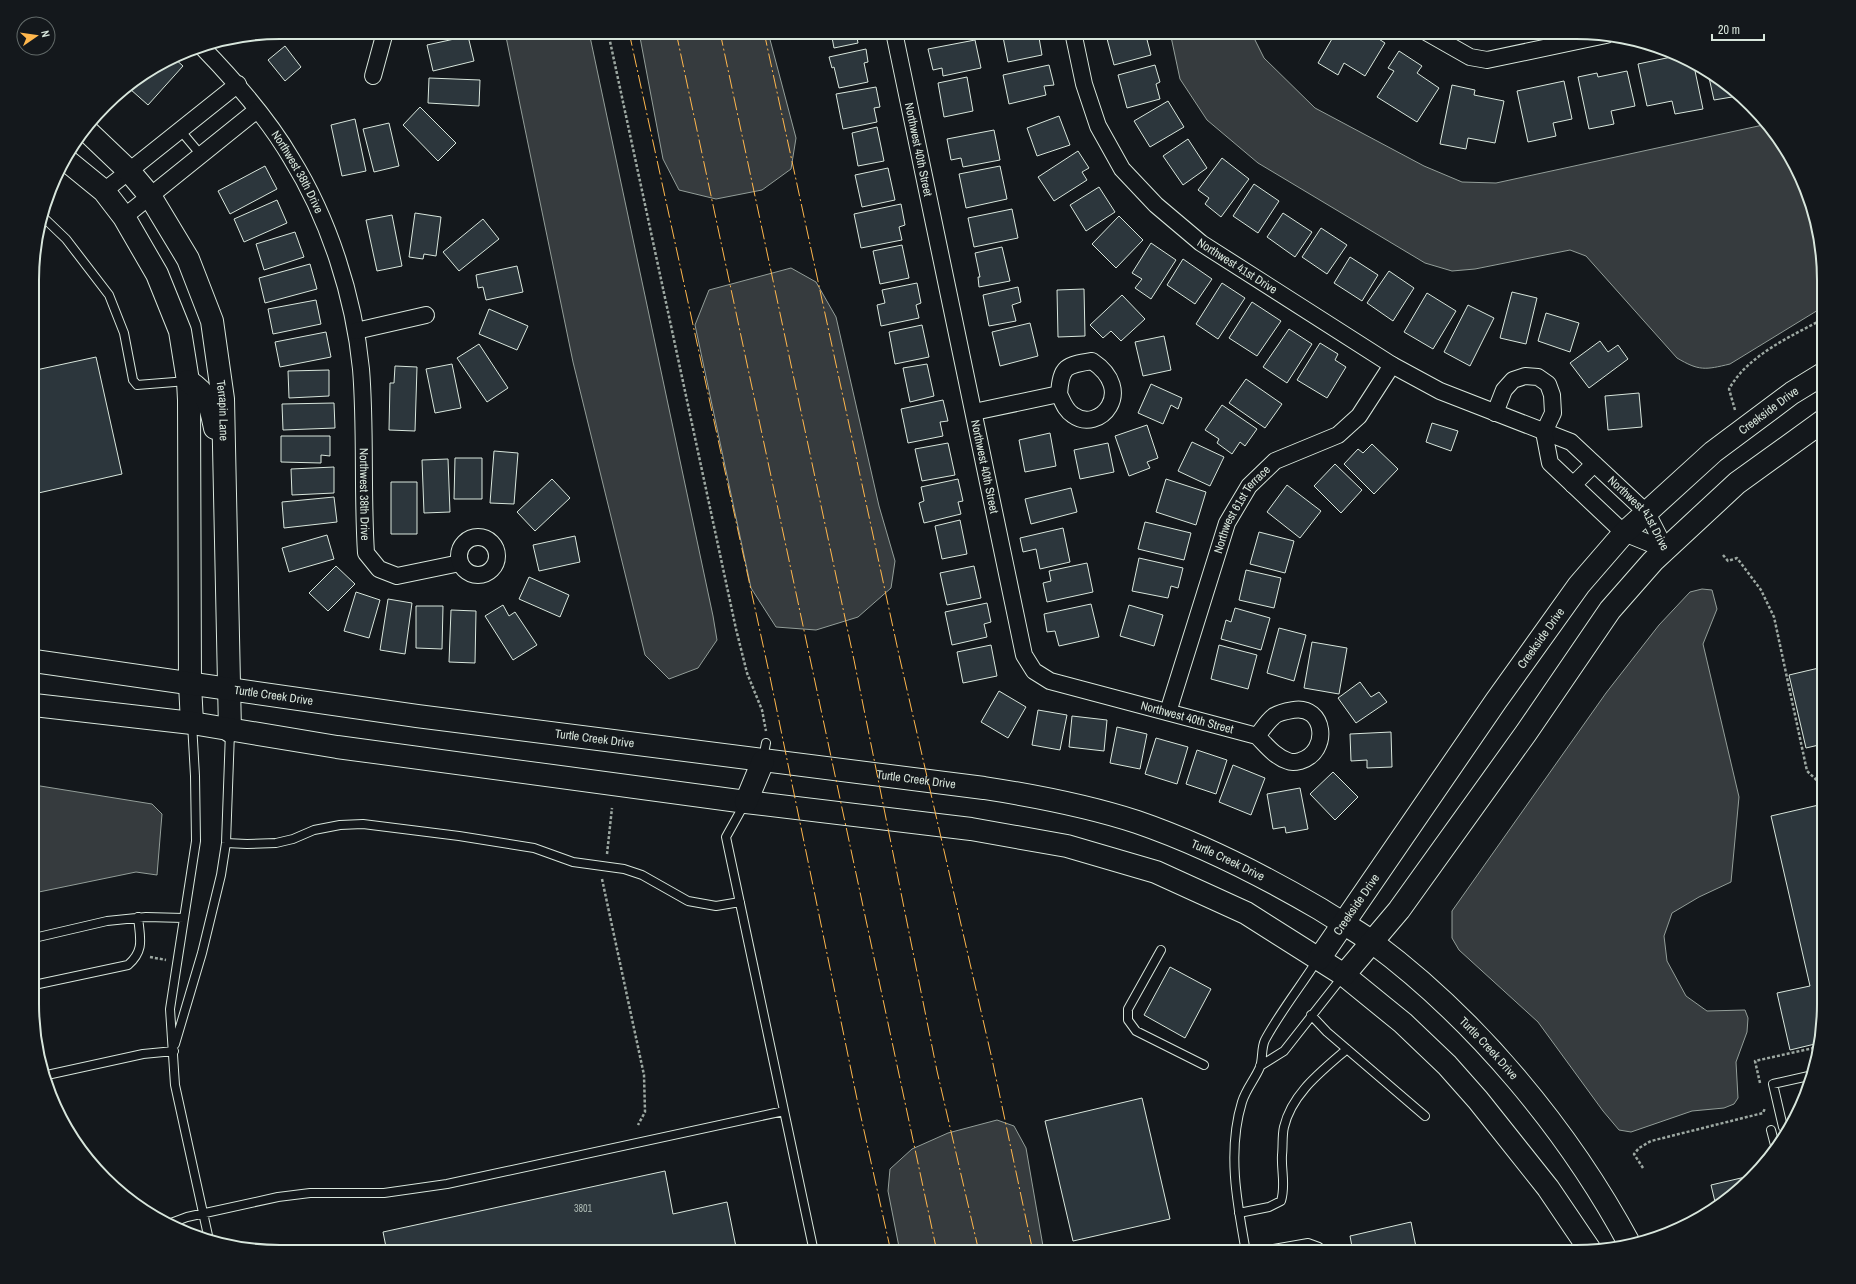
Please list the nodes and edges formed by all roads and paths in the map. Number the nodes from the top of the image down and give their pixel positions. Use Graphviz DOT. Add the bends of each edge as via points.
graph roads {
  1 [pos="383,39"];
  2 [pos="610,39"];
  3 [pos="895,39"];
  4 [pos="1074,39"];
  5 [pos="1438,39"];
  6 [pos="1584,40"];
  7 [pos="205,51"];
  8 [pos="373,76"];
  9 [pos="238,84"];
  10 [pos="257,110"];
  11 [pos="180,130"];
  12 [pos="89,132"];
  13 [pos="201,155"];
  14 [pos="70,163"];
  15 [pos="129,171"];
  16 [pos="104,191"];
  17 [pos="150,196"];
  18 [pos="124,217"];
  19 [pos="46,221"];
  20 [pos="426,315"];
  21 [pos="1817,323"];
  22 [pos="356,331"];
  23 [pos="1392,365"];
  24 [pos="1817,378"];
  25 [pos="188,381"];
  26 [pos="1059,394"];
  27 [pos="1735,410"];
  28 [pos="974,412"];
  29 [pos="1495,413"];
  30 [pos="1817,426"];
  31 [pos="1544,432"];
  32 [pos="1594,464"];
  33 [pos="225,480"];
  34 [pos="1573,485"];
  35 [pos="1647,513"];
  36 [pos="1624,534"];
  37 [pos="1666,550"];
  38 [pos="1722,555"];
  39 [pos="460,563"];
  40 [pos="39,663"];
  41 [pos="190,684"];
  42 [pos="230,689"];
  43 [pos="39,706"];
  44 [pos="1168,712"];
  45 [pos="192,723"];
  46 [pos="230,730"];
  47 [pos="1257,736"];
  48 [pos="765,752"];
  49 [pos="1817,780"];
  50 [pos="746,802"];
  51 [pos="612,808"];
  52 [pos="226,843"];
  53 [pos="607,854"];
  54 [pos="603,875"];
  55 [pos="740,902"];
  56 [pos="138,917"];
  57 [pos="184,918"];
  58 [pos="1342,923"];
  59 [pos="39,937"];
  60 [pos="1372,942"];
  61 [pos="1161,950"];
  62 [pos="150,957"];
  63 [pos="1318,959"];
  64 [pos="166,961"];
  65 [pos="1344,975"];
  66 [pos="39,984"];
  67 [pos="1311,1015"];
  68 [pos="1813,1048"];
  69 [pos="1347,1049"];
  70 [pos="174,1051"];
  71 [pos="1204,1065"];
  72 [pos="1260,1066"];
  73 [pos="50,1074"];
  74 [pos="1806,1076"];
  75 [pos="1761,1089"];
  76 [pos="1764,1102"];
  77 [pos="784,1111"];
  78 [pos="1425,1116"];
  79 [pos="638,1125"];
  80 [pos="1784,1126"];
  81 [pos="1771,1130"];
  82 [pos="1774,1141"];
  83 [pos="1643,1168"];
  84 [pos="203,1214"];
  85 [pos="1239,1214"];
  86 [pos="176,1221"];
  87 [pos="208,1234"];
  88 [pos="1626,1239"];
  89 [pos="1586,1244"];
  90 [pos="813,1245"];
  91 [pos="1245,1245"];
  92 [pos="1296,1245"];
  93 [pos="1314,1245"];
  1 -- 8 [label="street"];
  2 -- 48 [label="path" via="736,629 747,673 762,710 766,729"];
  3 -- 28 [label="street, Northwest 40th Street"];
  4 -- 23 [label="street, Northwest 41st Drive" via="1084,84 1098,126 1122,169 1156,205 1201,243"];
  5 -- 6 [label="street" via="1470,57 1487,60"];
  7 -- 9 [label="street, Northwest 38th Drive"];
  9 -- 10 [label="street, Northwest 38th Drive"];
  9 -- 11 [label="street"];
  10 -- 13 [label="street"];
  10 -- 22 [label="street, Northwest 38th Drive" via="291,157 315,202 347,290"];
  11 -- 13 [label="lane"];
  11 -- 15 [label="street"];
  12 -- 15 [label="street, Terrapin Lane"];
  13 -- 17 [label="street"];
  14 -- 16 [label="street"];
  15 -- 16 [label="street"];
  15 -- 17 [label="street, Terrapin Lane"];
  16 -- 18 [label="street"];
  17 -- 18 [label="street"];
  17 -- 33 [label="street, Terrapin Lane" via="188,259 212,321 223,399"];
  18 -- 25 [label="street" via="157,274 180,331"];
  19 -- 25 [label="lane" via="66,239 108,295 124,333 133,380 137,385"];
  20 -- 22 [label="street"];
  21 -- 27 [label="path" via="1752,361 1734,380 1729,389"];
  22 -- 39 [label="street, Northwest 38th Drive" via="361,370 366,553 379,569 397,576"];
  23 -- 29 [label="street, Northwest 41st Drive" via="1440,391"];
  23 -- 44 [label="street, Northwest 61st Terrace" via="1359,416 1338,435 1275,461 1249,486 1228,523"];
  24 -- 35 [label="street, Creekside Drive" via="1792,393 1713,452"];
  25 -- 33 [label="street" via="200,389 210,403"];
  25 -- 41 [label="street"];
  26 -- 28 [label="street"];
  28 -- 44 [label="street, Northwest 40th Street" via="1024,655 1034,671 1050,681"];
  29 -- 31 [label="street, Northwest 41st Drive"];
  29 -- 31 [label="street" via="1504,390 1513,380 1525,376 1538,377 1548,384 1552,395 1553,413"];
  30 -- 37 [label="street" via="1737,484"];
  31 -- 32 [label="street, Northwest 41st Drive" via="1571,442"];
  31 -- 34 [label="street, Northwest 41st Drive" via="1550,463"];
  32 -- 34 [label="street"];
  32 -- 35 [label="street, Northwest 41st Drive"];
  33 -- 42 [label="street, Terrapin Lane"];
  34 -- 36 [label="street, Northwest 41st Drive"];
  35 -- 36 [label="street, Creekside Drive"];
  35 -- 37 [label="street, Northwest 41st Drive"];
  36 -- 37 [label="street, Northwest 41st Drive"];
  36 -- 58 [label="street, Creekside Drive" via="1579,585"];
  37 -- 60 [label="street" via="1610,610 1508,758 1399,910"];
  38 -- 49 [label="path" via="1728,560 1737,558 1761,590 1774,617 1806,771"];
  40 -- 41 [label="street, Turtle Creek Drive"];
  41 -- 42 [label="street, Turtle Creek Drive"];
  41 -- 45 [label="street"];
  42 -- 46 [label="street, Terrapin Lane"];
  42 -- 48 [label="street, Turtle Creek Drive" via="416,716"];
  43 -- 45 [label="street"];
  44 -- 47 [label="street, Northwest 40th Street"];
  45 -- 46 [label="street"];
  45 -- 57 [label="lane" via="196,841"];
  46 -- 50 [label="street" via="337,748"];
  46 -- 52 [label="lane"];
  48 -- 50 [label="street"];
  48 -- 58 [label="street, Turtle Creek Drive" via="1039,796 1136,822 1270,880"];
  50 -- 55 [label="lane" via="726,837"];
  50 -- 63 [label="street" via="971,829 1067,846 1156,872 1246,913"];
  51 -- 53 [label="path"];
  52 -- 55 [label="lane" via="276,843 340,824 363,824 534,848 573,862 642,874 688,902 716,906"];
  52 -- 70 [label="lane" via="202,953"];
  54 -- 79 [label="path" via="644,1075 645,1112"];
  55 -- 77 [label="lane"];
  56 -- 57 [label="lane"];
  56 -- 59 [label="lane" via="107,921"];
  56 -- 66 [label="lane" via="140,947 136,958 128,965"];
  57 -- 70 [label="lane" via="170,1009"];
  58 -- 60 [label="street, Turtle Creek Drive"];
  58 -- 63 [label="street, Creekside Drive"];
  60 -- 65 [label="street"];
  60 -- 88 [label="street, Turtle Creek Drive" via="1440,999 1483,1041 1516,1079 1579,1162"];
  61 -- 71 [label="lane" via="1128,1009 1128,1020 1136,1030"];
  62 -- 64 [label="path"];
  63 -- 65 [label="street"];
  63 -- 72 [label="lane" via="1264,1042"];
  65 -- 67 [label="lane"];
  65 -- 89 [label="street" via="1404,1023 1448,1065 1548,1188"];
  67 -- 69 [label="lane"];
  67 -- 72 [label="lane" via="1284,1051"];
  68 -- 75 [label="path" via="1755,1061"];
  69 -- 78 [label="lane"];
  69 -- 85 [label="lane" via="1310,1083 1293,1103 1284,1127 1284,1190 1281,1200"];
  70 -- 73 [label="lane" via="143,1054"];
  70 -- 84 [label="lane" via="174,1085"];
  72 -- 85 [label="lane" via="1242,1102 1237,1122 1234,1177"];
  74 -- 80 [label="lane" via="1773,1084"];
  76 -- 83 [label="path" via="1763,1113 1651,1141 1634,1154"];
  77 -- 84 [label="lane" via="447,1184 384,1193 310,1193 278,1197"];
  77 -- 90 [label="lane"];
  81 -- 82 [label="lane"];
  84 -- 86 [label="lane"];
  84 -- 87 [label="lane"];
  85 -- 91 [label="lane"];
  92 -- 93 [label="lane"];
}
